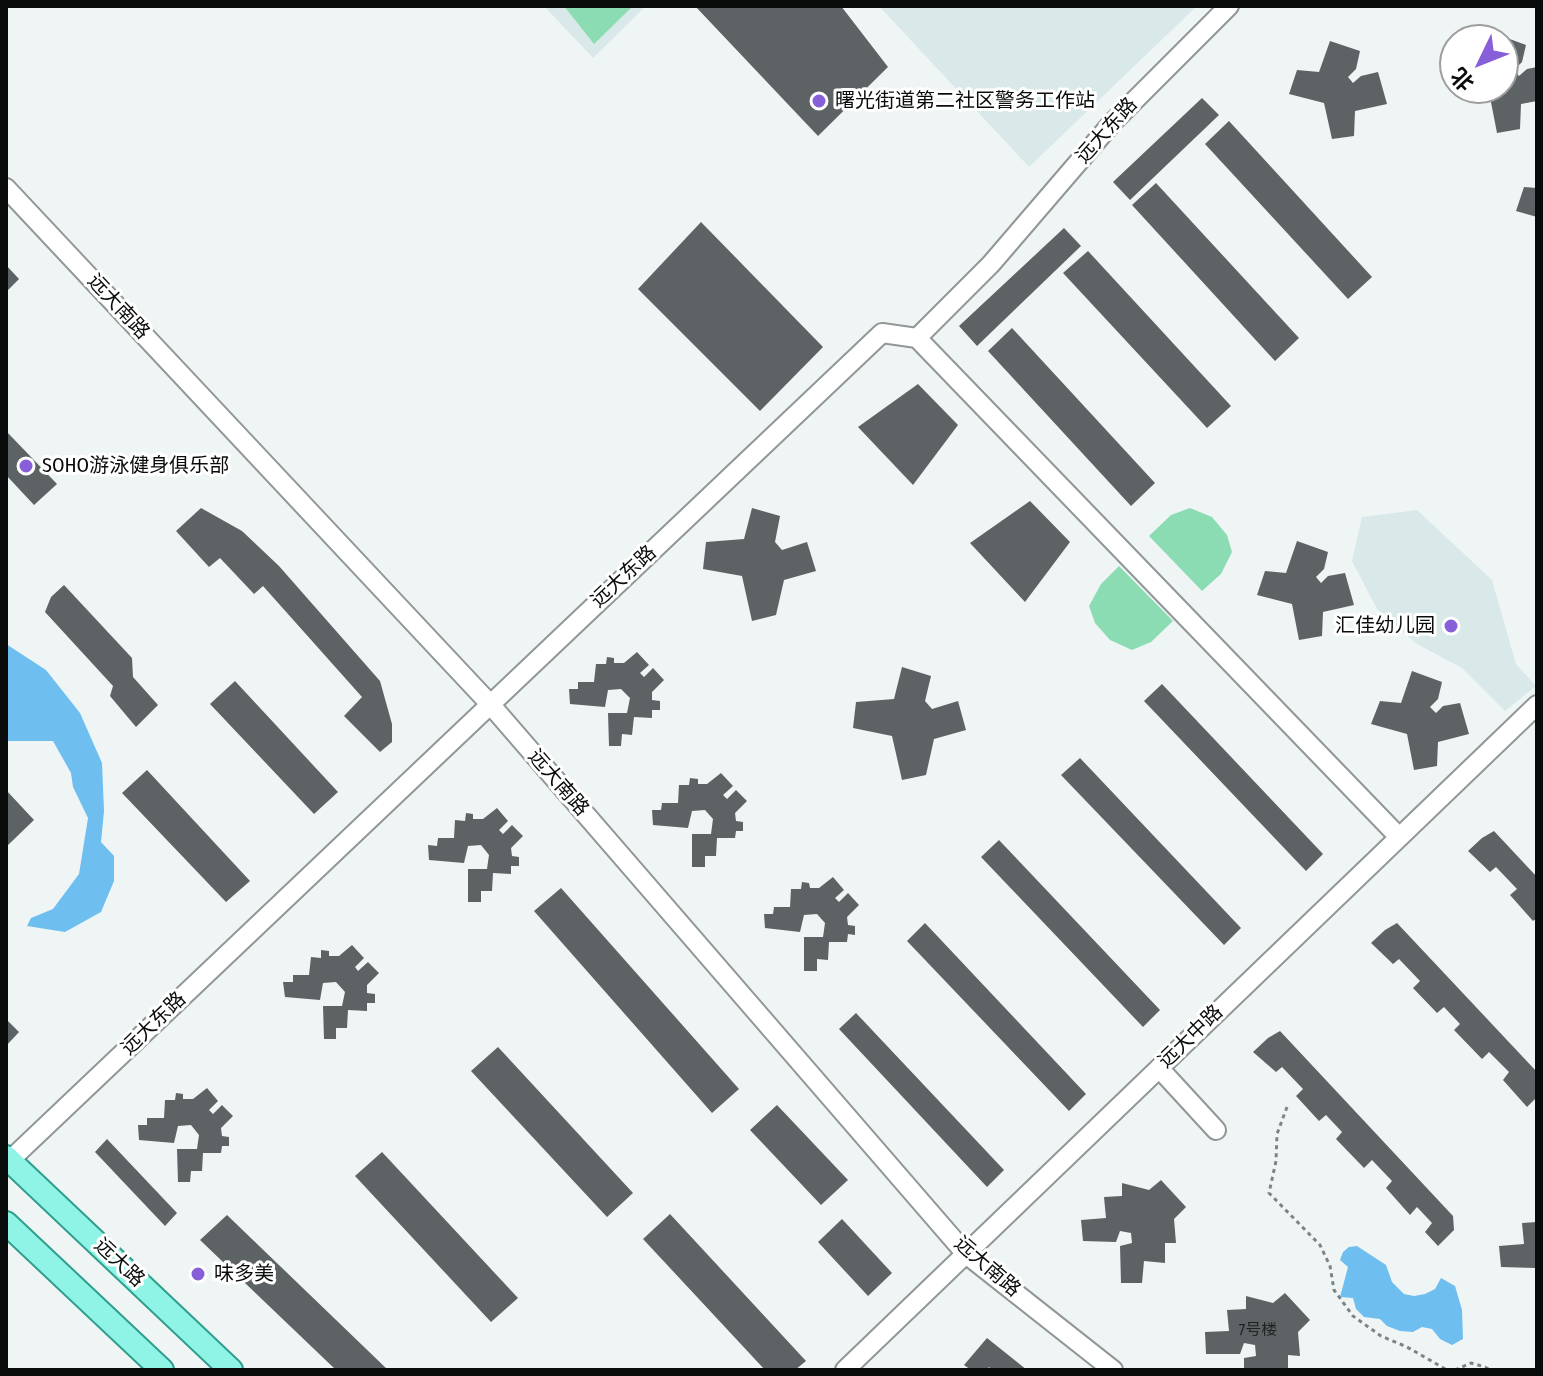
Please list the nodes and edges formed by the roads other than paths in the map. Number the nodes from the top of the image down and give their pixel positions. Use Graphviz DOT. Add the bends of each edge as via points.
graph roads {
  1 [pos="1229,6"];
  2 [pos="6,188"];
  3 [pos="917,338"];
  4 [pos="490,704"];
  5 [pos="1537,705"];
  6 [pos="1399,837"];
  7 [pos="1159,1068"];
  8 [pos="1216,1130"];
  9 [pos="7,1163"];
  10 [pos="6,1223"];
  11 [pos="966,1254"];
  12 [pos="162,1370"];
  13 [pos="231,1370"];
  14 [pos="845,1370"];
  15 [pos="1113,1370"];
  1 -- 3 [label="street, 远大东路" via="1112,123 991,264"];
  2 -- 4 [label="street, 远大南路"];
  3 -- 4 [label="street, 远大东路" via="882,333"];
  3 -- 6 [label="street"];
  4 -- 9 [label="street, 远大东路"];
  4 -- 11 [label="street, 远大南路"];
  5 -- 6 [label="street, 远大中路"];
  6 -- 7 [label="street, 远大中路"];
  7 -- 8 [label="street"];
  7 -- 11 [label="street, 远大中路"];
  9 -- 13 [label="main road, 远大路"];
  10 -- 12 [label="main road"];
  11 -- 14 [label="street, 远大中路"];
  11 -- 15 [label="street, 远大南路"];
}
